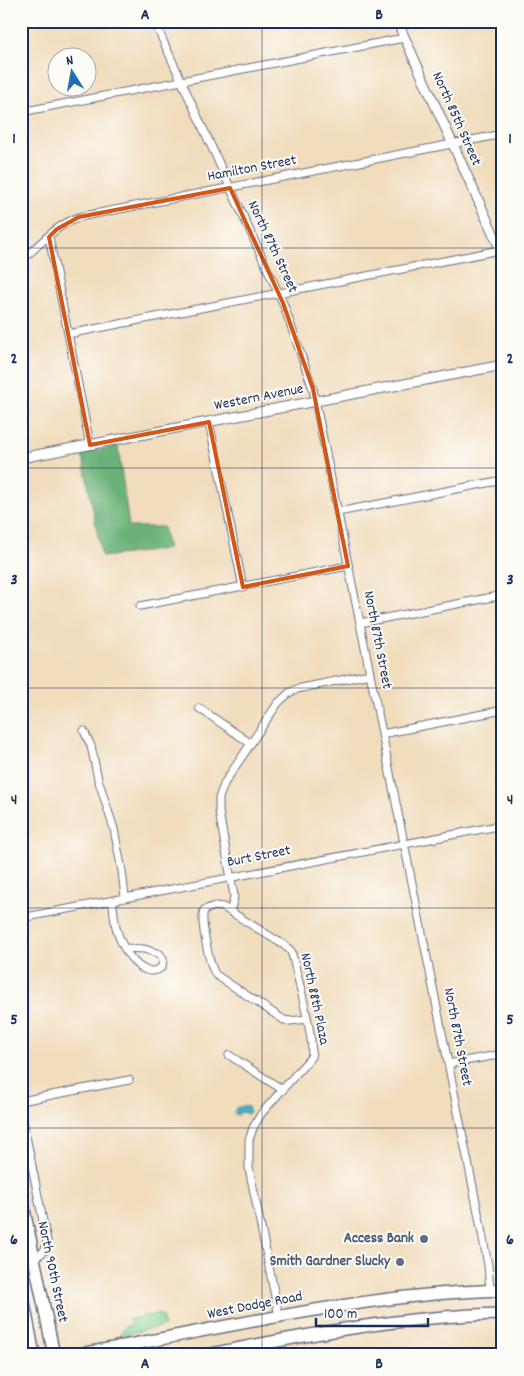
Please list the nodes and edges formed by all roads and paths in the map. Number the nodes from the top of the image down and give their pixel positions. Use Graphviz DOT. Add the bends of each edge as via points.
graph roads {
  1 [pos="154,21"];
  2 [pos="397,21"];
  3 [pos="404,38"];
  4 [pos="181,81"];
  5 [pos="21,112"];
  6 [pos="503,134"];
  7 [pos="452,144"];
  8 [pos="230,188"];
  9 [pos="49,237"];
  10 [pos="502,252"];
  11 [pos="21,261"];
  12 [pos="278,293"];
  13 [pos="68,334"];
  14 [pos="503,365"];
  15 [pos="316,401"];
  16 [pos="209,422"];
  17 [pos="90,445"];
  18 [pos="21,458"];
  19 [pos="503,480"];
  20 [pos="338,512"];
  21 [pos="348,566"];
  22 [pos="243,586"];
  23 [pos="503,595"];
  24 [pos="140,606"];
  25 [pos="360,623"];
  26 [pos="370,674"];
  27 [pos="199,708"];
  28 [pos="503,710"];
  29 [pos="84,731"];
  30 [pos="382,734"];
  31 [pos="250,743"];
  32 [pos="503,825"];
  33 [pos="404,843"];
  34 [pos="230,877"];
  35 [pos="125,897"];
  36 [pos="112,900"];
  37 [pos="230,911"];
  38 [pos="21,918"];
  39 [pos="125,948"];
  40 [pos="306,1019"];
  41 [pos="503,1054"];
  42 [pos="229,1055"];
  43 [pos="448,1064"];
  44 [pos="129,1080"];
  45 [pos="283,1090"];
  46 [pos="21,1101"];
  47 [pos="21,1111"];
  48 [pos="21,1195"];
  49 [pos="34,1258"];
  50 [pos="21,1287"];
  51 [pos="490,1290"];
  52 [pos="503,1290"];
  53 [pos="503,1314"];
  54 [pos="279,1316"];
  55 [pos="34,1355"];
  56 [pos="54,1355"];
  57 [pos="75,1355"];
  58 [pos="206,1355"];
  1 -- 4 [label="street, North 87th Street"];
  2 -- 3 [label="street, North 85th Street"];
  3 -- 4 [label="street"];
  3 -- 7 [label="street, North 85th Street"];
  4 -- 5 [label="street"];
  4 -- 8 [label="street, North 87th Street"];
  6 -- 7 [label="street, Hamilton Street"];
  7 -- 8 [label="street, Hamilton Street"];
  7 -- 10 [label="street, North 85th Street"];
  8 -- 9 [label="street, Hamilton Street" via="80,217"];
  8 -- 12 [label="street, North 87th Street"];
  9 -- 11 [label="street, Hamilton Street"];
  9 -- 13 [label="street"];
  10 -- 12 [label="street"];
  12 -- 13 [label="street"];
  12 -- 15 [label="street, North 87th Street"];
  13 -- 17 [label="street"];
  14 -- 15 [label="street, Western Avenue"];
  15 -- 16 [label="street, Western Avenue"];
  15 -- 20 [label="street, North 87th Street"];
  16 -- 17 [label="street, Western Avenue"];
  16 -- 22 [label="street"];
  17 -- 18 [label="street, Western Avenue"];
  19 -- 20 [label="street"];
  20 -- 21 [label="street, North 87th Street"];
  21 -- 22 [label="street"];
  21 -- 25 [label="street, North 87th Street"];
  22 -- 24 [label="street"];
  23 -- 25 [label="street"];
  25 -- 26 [label="street, North 87th Street"];
  26 -- 30 [label="street, North 87th Street"];
  26 -- 31 [label="street" via="304,686 289,693 278,703"];
  27 -- 31 [label="street"];
  28 -- 30 [label="street"];
  29 -- 35 [label="street" via="114,829"];
  30 -- 33 [label="street, North 87th Street"];
  31 -- 34 [label="street" via="225,782 219,798 218,812"];
  32 -- 33 [label="street, Burt Street"];
  33 -- 34 [label="street, Burt Street"];
  33 -- 43 [label="street, North 87th Street"];
  34 -- 35 [label="street, Burt Street"];
  34 -- 37 [label="street" via="234,900"];
  35 -- 36 [label="street, Burt Street"];
  36 -- 38 [label="street, Burt Street"];
  36 -- 39 [label="street" via="116,929"];
  37 -- 40 [label="street, North 88th Plaza" via="291,952"];
  37 -- 40 [label="street" via="215,906 203,913 214,973 284,1020"];
  39 -- 39 [label="street" via="132,961 142,968 156,971 164,963 160,954"];
  40 -- 45 [label="street, North 88th Plaza" via="312,1056"];
  41 -- 43 [label="street"];
  42 -- 45 [label="street"];
  43 -- 51 [label="street, North 87th Street"];
  44 -- 46 [label="street"];
  45 -- 54 [label="street, North 88th Plaza" via="256,1122 248,1153"];
  47 -- 49 [label="street" via="47,1241 45,1250"];
  48 -- 49 [label="main road, North 90th Street"];
  49 -- 56 [label="main road, North 90th Street"];
  50 -- 55 [label="main road"];
  51 -- 52 [label="main road, West Dodge Road"];
  51 -- 54 [label="main road, West Dodge Road" via="404,1296"];
  53 -- 58 [label="main road" via="346,1328"];
  54 -- 57 [label="main road, West Dodge Road"];
}
